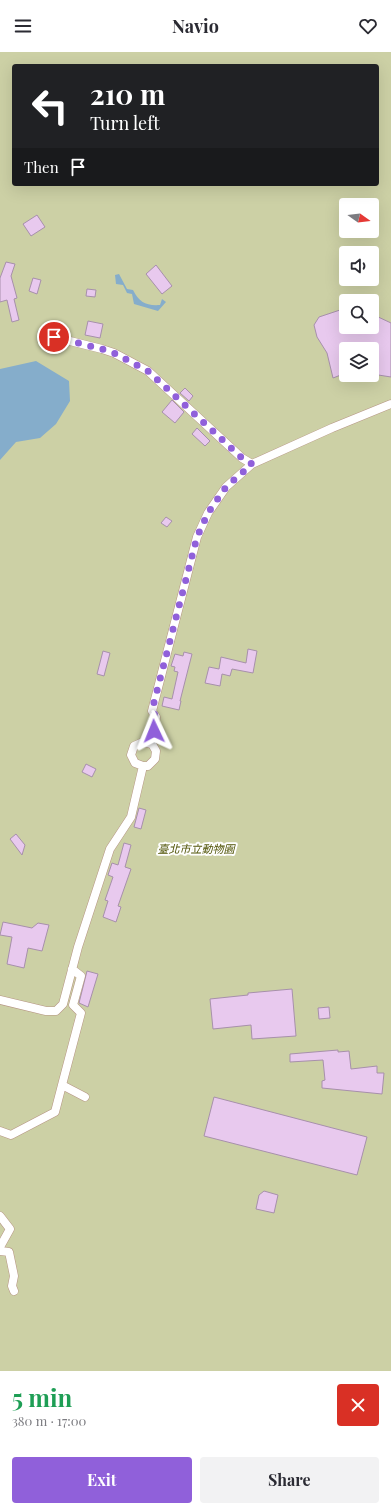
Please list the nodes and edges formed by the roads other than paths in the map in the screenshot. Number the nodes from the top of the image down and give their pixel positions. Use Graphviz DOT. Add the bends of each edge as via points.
graph roads {
  1 [pos="54,337"];
  2 [pos="391,404"];
  3 [pos="252,464"];
  4 [pos="152,744"];
  5 [pos="143,766"];
  6 [pos="72,969"];
  7 [pos="0,1000"];
  8 [pos="62,1085"];
  9 [pos="85,1097"];
  10 [pos="0,1131"];
  11 [pos="0,1216"];
  12 [pos="0,1247"];
  13 [pos="0,1251"];
  14 [pos="14,1291"];
  1 -- 3 [label="street" via="114,353 148,371 242,458"];
  2 -- 3 [label="street"];
  3 -- 4 [label="street" via="226,487 208,513 197,537 152,710 156,717"];
  4 -- 5 [label="street" via="156,752 155,759 148,766"];
  4 -- 5 [label="street" via="143,742 134,746 131,755 135,763"];
  5 -- 6 [label="street" via="131,817 110,849"];
  6 -- 7 [label="street" via="63,1004 56,1011"];
  6 -- 8 [label="street" via="81,976 73,1005 81,1013"];
  8 -- 9 [label="street"];
  8 -- 10 [label="street" via="55,1112 11,1135"];
  11 -- 12 [label="street" via="10,1229"];
  13 -- 14 [label="street" via="9,1252"];
}
